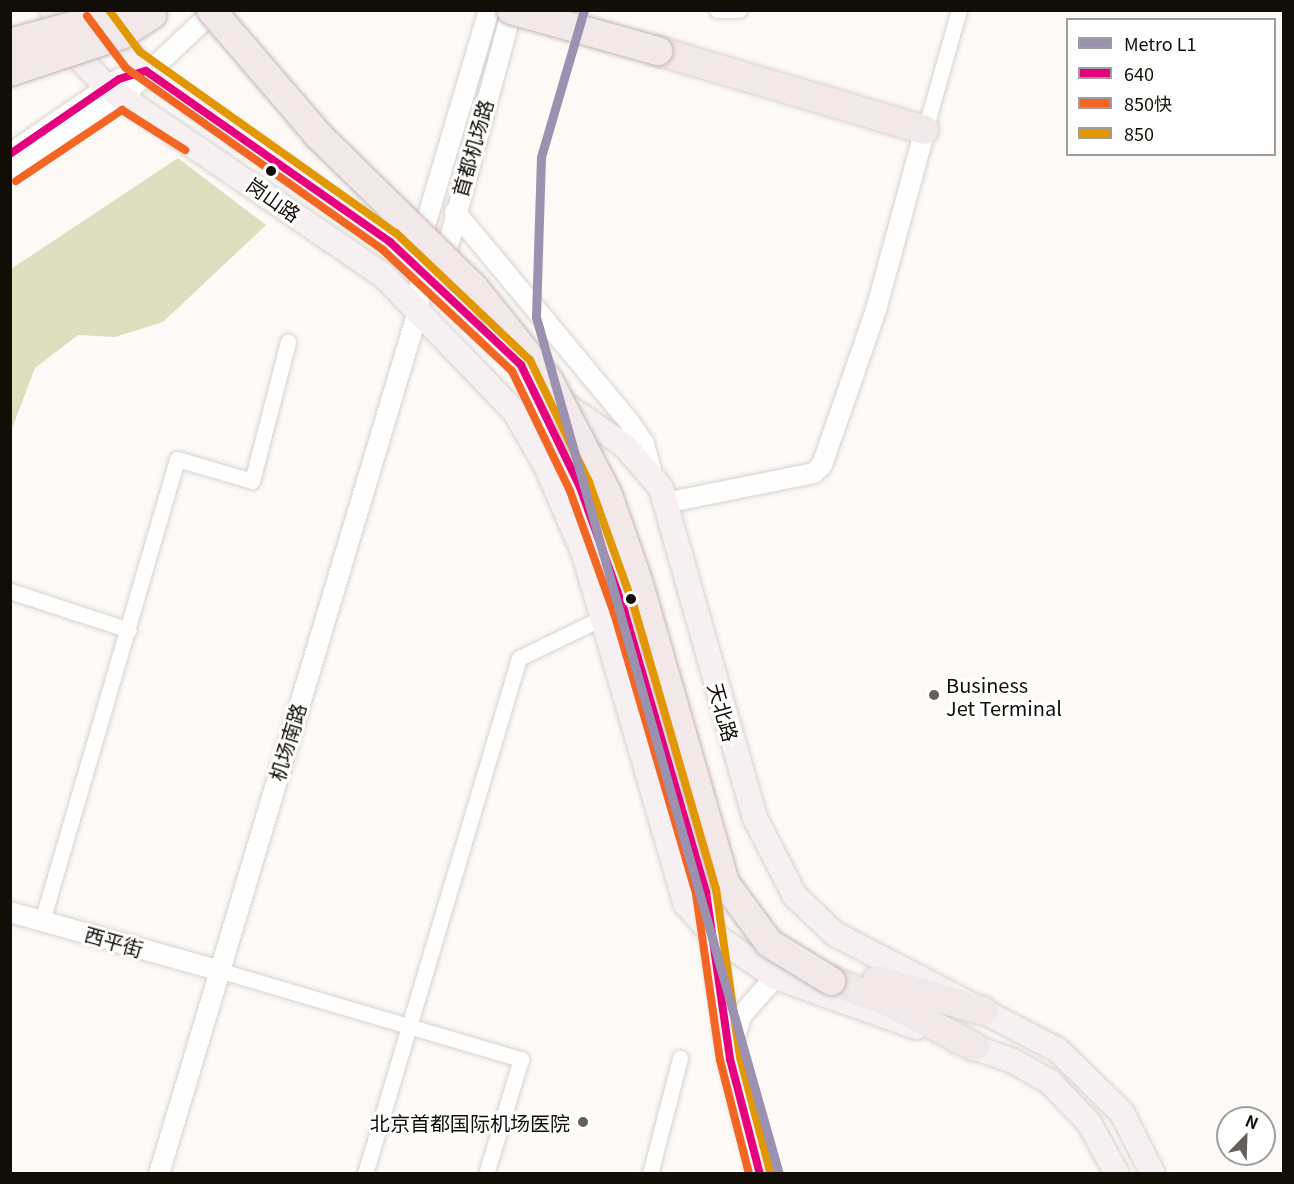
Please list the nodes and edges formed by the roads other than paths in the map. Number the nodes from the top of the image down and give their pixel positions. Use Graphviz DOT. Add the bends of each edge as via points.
graph roads {
  1 [pos="52,10"];
  2 [pos="94,10"];
  3 [pos="213,10"];
  4 [pos="232,10"];
  5 [pos="489,10"];
  6 [pos="512,10"];
  7 [pos="717,10"];
  8 [pos="739,10"];
  9 [pos="958,10"];
  10 [pos="158,13"];
  11 [pos="10,43"];
  12 [pos="146,71"];
  13 [pos="10,72"];
  14 [pos="115,92"];
  15 [pos="925,129"];
  16 [pos="10,154"];
  17 [pos="10,172"];
  18 [pos="455,212"];
  19 [pos="420,269"];
  20 [pos="438,286"];
  21 [pos="418,311"];
  22 [pos="288,342"];
  23 [pos="521,365"];
  24 [pos="651,471"];
  25 [pos="664,503"];
  26 [pos="10,591"];
  27 [pos="606,616"];
  28 [pos="129,630"];
  29 [pos="10,912"];
  30 [pos="42,921"];
  31 [pos="710,932"];
  32 [pos="218,970"];
  33 [pos="832,973"];
  34 [pos="775,977"];
  35 [pos="984,1011"];
  36 [pos="411,1027"];
  37 [pos="975,1047"];
  38 [pos="680,1058"];
  39 [pos="730,1059"];
  40 [pos="159,1173"];
  41 [pos="365,1173"];
  42 [pos="486,1173"];
  43 [pos="650,1173"];
  44 [pos="760,1173"];
  45 [pos="1117,1173"];
  46 [pos="1153,1173"];
  1 -- 14 [label="main road" via="81,60"];
  2 -- 12 [label="main road" via="119,47"];
  3 -- 12 [label="street"];
  3 -- 33 [label="highway, bridge" via="318,135 474,288 549,381 608,495 634,570 725,883 769,943"];
  4 -- 33 [label="highway" via="323,115 481,270 564,371 601,434 642,532 735,860 779,927"];
  5 -- 19 [label="street, 首都机场路" via="425,226"];
  6 -- 15 [label="highway, bridge"];
  6 -- 18 [label="street, 首都机场路"];
  7 -- 8 [label="street"];
  9 -- 15 [label="street"];
  10 -- 11 [label="highway, bridge" via="100,18"];
  10 -- 13 [label="highway, bridge" via="121,35"];
  12 -- 14 [label="street"];
  12 -- 19 [label="main road, 岗山路" via="390,242"];
  14 -- 16 [label="street"];
  14 -- 17 [label="street"];
  14 -- 21 [label="main road, 岗山路" via="383,275"];
  15 -- 25 [label="street" via="876,310 822,465 814,473"];
  18 -- 20 [label="street, 首都机场路"];
  18 -- 24 [label="street" via="630,423 644,444"];
  19 -- 20 [label="main road, 岗山路"];
  19 -- 21 [label="street, 首都机场路"];
  20 -- 21 [label="street"];
  20 -- 23 [label="main road, 天北路"];
  21 -- 27 [label="main road" via="502,396 530,436 575,530"];
  21 -- 32 [label="street, 机场南路"];
  22 -- 28 [label="street" via="252,481 177,459"];
  23 -- 24 [label="main road, 天北路" via="544,391 620,441"];
  23 -- 31 [label="main road, 天北路" via="580,487 608,562 706,892"];
  24 -- 25 [label="main road, 天北路"];
  25 -- 35 [label="main road, 天北路" via="755,818 785,881 835,934"];
  26 -- 28 [label="street"];
  27 -- 31 [label="main road" via="686,903"];
  27 -- 36 [label="street" via="519,658"];
  28 -- 30 [label="street"];
  29 -- 30 [label="street, 西平街"];
  30 -- 32 [label="street, 西平街"];
  31 -- 34 [label="main road"];
  31 -- 39 [label="main road"];
  32 -- 36 [label="street"];
  32 -- 40 [label="street, 机场南路"];
  33 -- 35 [label="highway"];
  33 -- 37 [label="highway"];
  34 -- 37 [label="main road"];
  34 -- 39 [label="street" via="741,1016"];
  35 -- 46 [label="main road, 天北路" via="1047,1042 1096,1082 1128,1122"];
  36 -- 41 [label="street"];
  36 -- 42 [label="street" via="521,1059"];
  37 -- 45 [label="main road" via="1024,1066 1066,1095 1089,1123"];
  38 -- 43 [label="street"];
  39 -- 44 [label="main road"];
}
